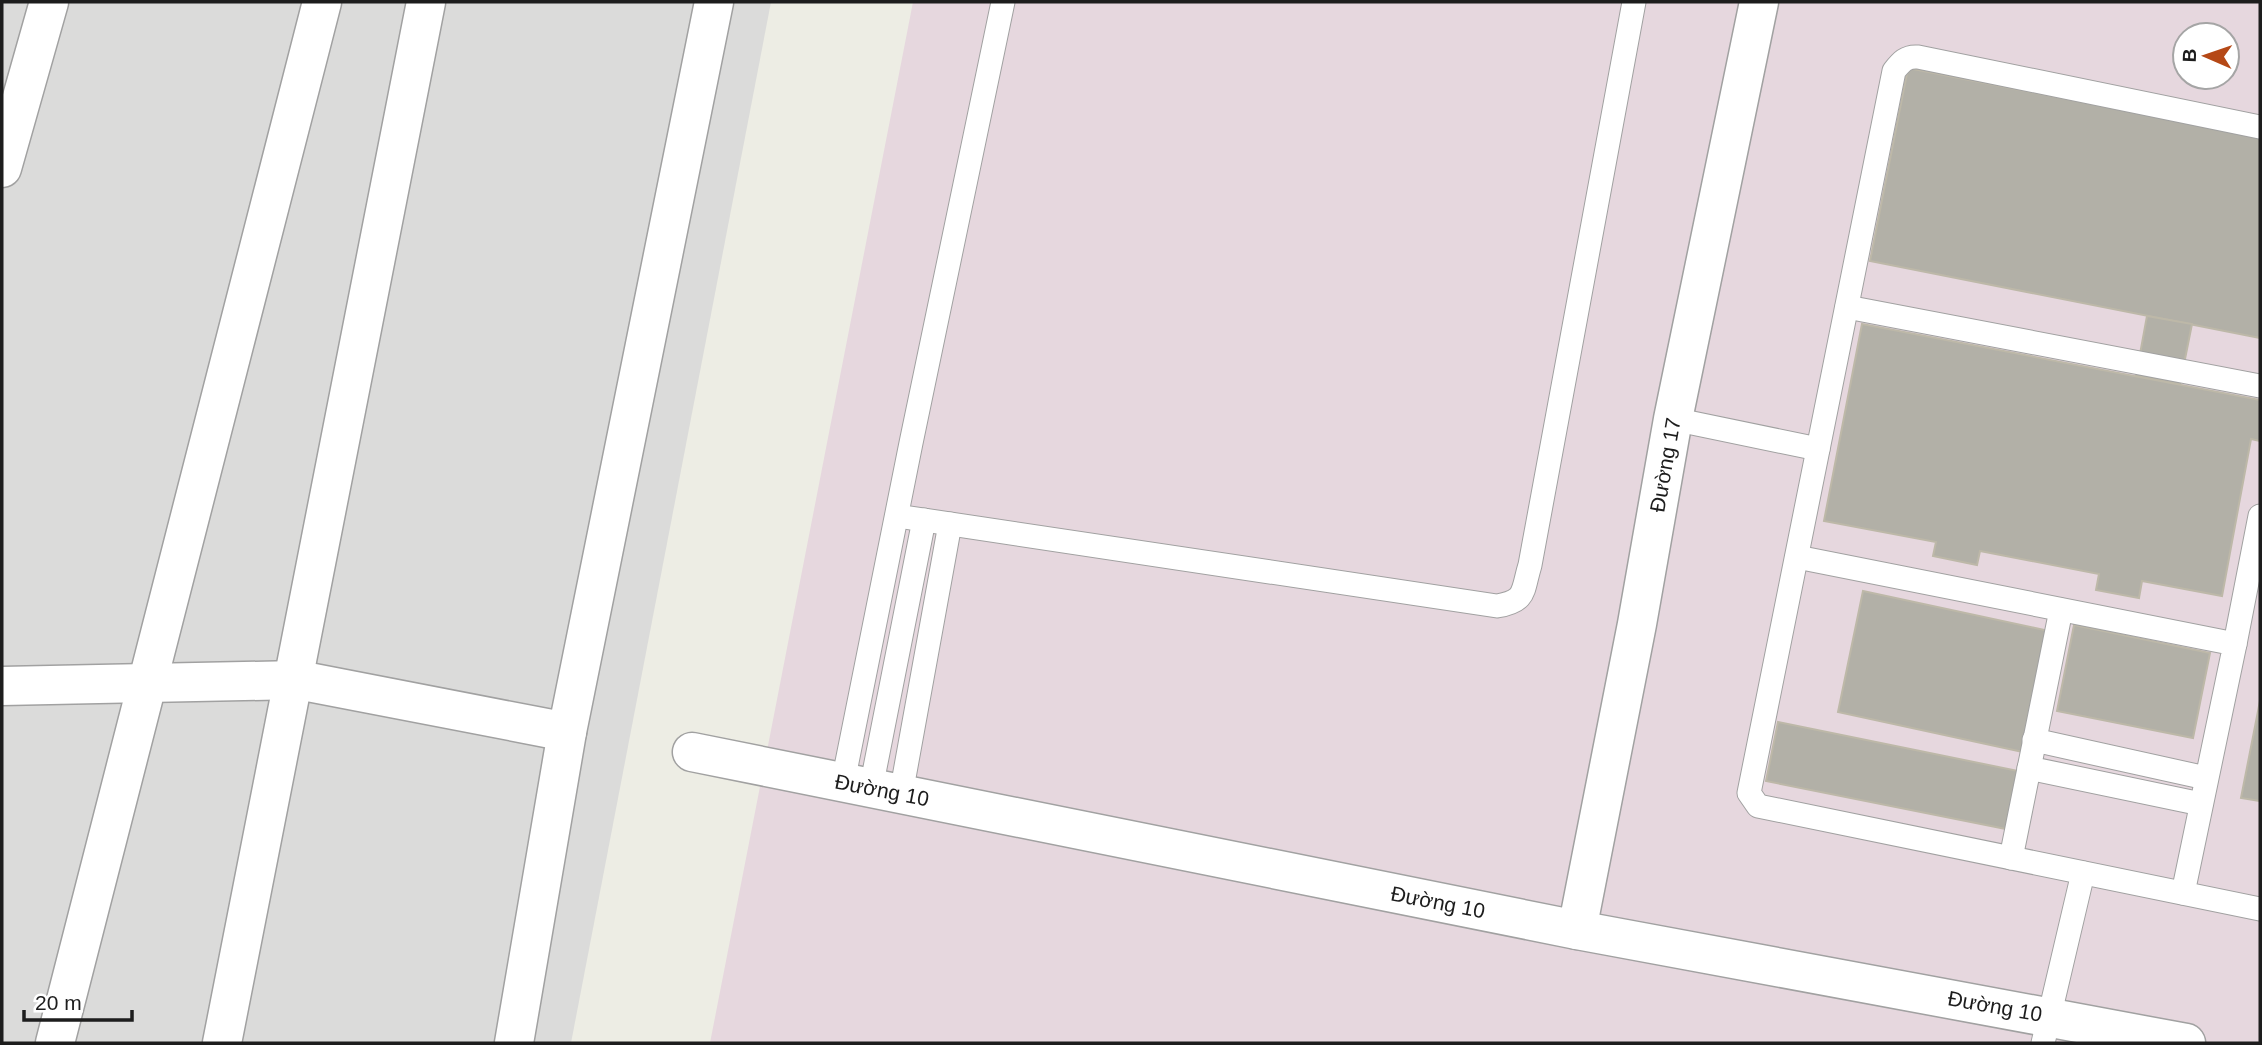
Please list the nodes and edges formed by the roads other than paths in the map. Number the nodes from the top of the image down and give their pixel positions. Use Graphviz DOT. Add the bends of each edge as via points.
graph roads {
  1 [pos="49,2"];
  2 [pos="322,2"];
  3 [pos="426,2"];
  4 [pos="714,2"];
  5 [pos="1003,2"];
  6 [pos="1634,2"];
  7 [pos="1759,2"];
  8 [pos="2260,127"];
  9 [pos="2,168"];
  10 [pos="1847,307"];
  11 [pos="2260,386"];
  12 [pos="1673,419"];
  13 [pos="1818,449"];
  14 [pos="897,516"];
  15 [pos="2260,516"];
  16 [pos="924,520"];
  17 [pos="950,524"];
  18 [pos="1797,557"];
  19 [pos="2061,610"];
  20 [pos="2235,644"];
  21 [pos="293,680"];
  22 [pos="146,683"];
  23 [pos="2,685"];
  24 [pos="566,733"];
  25 [pos="2035,740"];
  26 [pos="692,752"];
  27 [pos="2029,768"];
  28 [pos="2206,778"];
  29 [pos="872,788"];
  30 [pos="2201,804"];
  31 [pos="2011,858"];
  32 [pos="2083,873"];
  33 [pos="2183,893"];
  34 [pos="2260,909"];
  35 [pos="1577,930"];
  36 [pos="2046,1030"];
  37 [pos="55,1043"];
  38 [pos="222,1043"];
  39 [pos="514,1043"];
  40 [pos="2186,1043"];
  1 -- 9 [label="street"];
  2 -- 22 [label="street"];
  3 -- 21 [label="street"];
  4 -- 24 [label="street"];
  5 -- 14 [label="lane"];
  6 -- 17 [label="lane" via="1530,565 1514,603 1497,606"];
  7 -- 12 [label="street, Đường 17"];
  8 -- 10 [label="lane" via="1910,57 1894,71"];
  10 -- 11 [label="lane"];
  10 -- 13 [label="lane"];
  12 -- 13 [label="lane"];
  12 -- 35 [label="street, Đường 17"];
  13 -- 18 [label="lane"];
  14 -- 16 [label="lane"];
  14 -- 29 [label="lane"];
  15 -- 20 [label="lane"];
  16 -- 17 [label="lane"];
  16 -- 29 [label="lane"];
  17 -- 29 [label="lane"];
  18 -- 19 [label="lane"];
  18 -- 31 [label="lane" via="1749,793 1758,806"];
  19 -- 20 [label="lane"];
  19 -- 25 [label="lane"];
  20 -- 28 [label="lane"];
  21 -- 22 [label="street"];
  21 -- 24 [label="street"];
  21 -- 38 [label="street"];
  22 -- 23 [label="street"];
  22 -- 37 [label="street"];
  24 -- 39 [label="street"];
  25 -- 27 [label="lane"];
  25 -- 28 [label="lane"];
  26 -- 29 [label="street, Đường 10"];
  27 -- 30 [label="lane"];
  27 -- 31 [label="lane"];
  28 -- 30 [label="lane"];
  29 -- 35 [label="street, Đường 10"];
  30 -- 33 [label="lane"];
  31 -- 32 [label="lane"];
  32 -- 33 [label="lane"];
  32 -- 36 [label="lane"];
  33 -- 34 [label="lane"];
  35 -- 36 [label="street, Đường 10"];
  36 -- 40 [label="street, Đường 10"];
}
